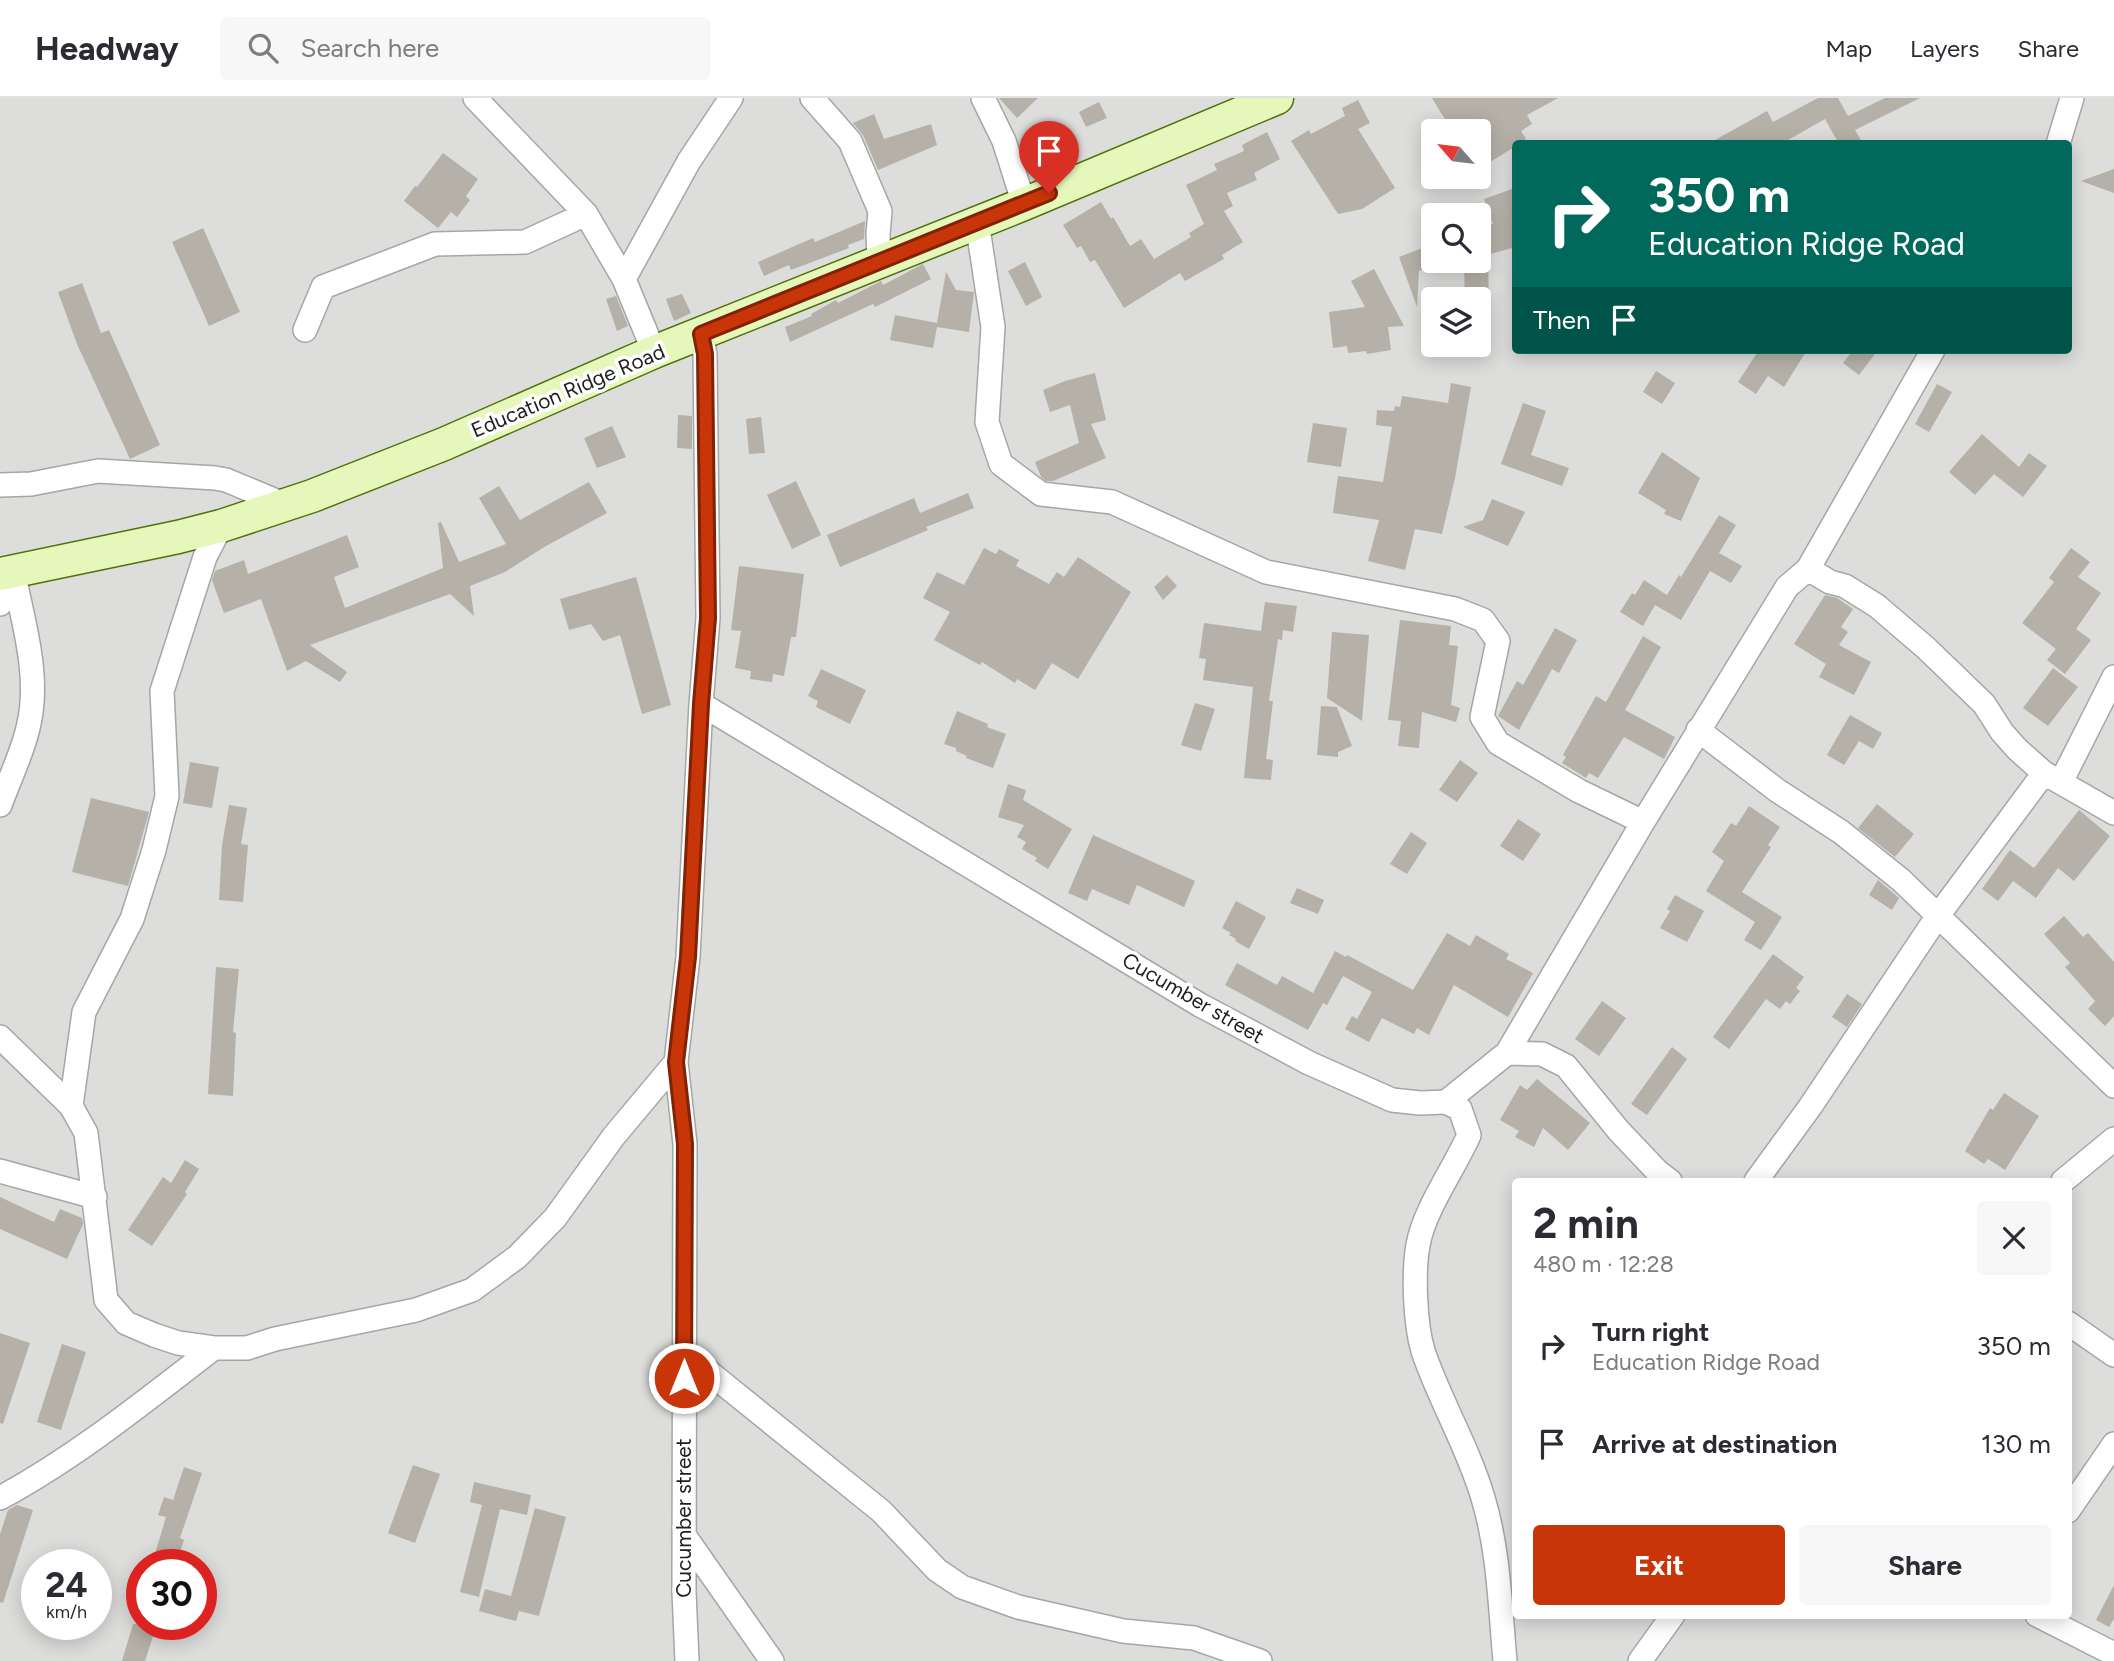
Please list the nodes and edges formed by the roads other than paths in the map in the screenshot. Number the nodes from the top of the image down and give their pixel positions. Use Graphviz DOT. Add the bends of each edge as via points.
graph roads {
  1 [pos="475,98"];
  2 [pos="731,98"];
  3 [pos="812,98"];
  4 [pos="983,98"];
  5 [pos="1277,98"];
  6 [pos="2072,98"];
  7 [pos="2059,140"];
  8 [pos="1024,204"];
  9 [pos="586,214"];
  10 [pos="976,222"];
  11 [pos="879,262"];
  12 [pos="624,279"];
  13 [pos="305,330"];
  14 [pos="701,334"];
  15 [pos="654,352"];
  16 [pos="1931,354"];
  17 [pos="0,485"];
  18 [pos="286,505"];
  19 [pos="221,526"];
  20 [pos="1808,569"];
  21 [pos="7,573"];
  22 [pos="0,604"];
  23 [pos="2114,677"];
  24 [pos="701,704"];
  25 [pos="1698,730"];
  26 [pos="2052,777"];
  27 [pos="0,805"];
  28 [pos="2114,813"];
  29 [pos="1643,822"];
  30 [pos="1937,917"];
  31 [pos="0,1037"];
  32 [pos="1507,1053"];
  33 [pos="676,1062"];
  34 [pos="2114,1086"];
  35 [pos="1446,1102"];
  36 [pos="71,1106"];
  37 [pos="2114,1139"];
  38 [pos="0,1171"];
  39 [pos="1666,1178"];
  40 [pos="1758,1178"];
  41 [pos="2067,1178"];
  42 [pos="95,1196"];
  43 [pos="2072,1326"];
  44 [pos="214,1348"];
  45 [pos="684,1352"];
  46 [pos="2114,1355"];
  47 [pos="2114,1444"];
  48 [pos="0,1499"];
  49 [pos="2072,1505"];
  50 [pos="684,1535"];
  51 [pos="1670,1619"];
  52 [pos="2045,1619"];
  53 [pos="2114,1654"];
  54 [pos="687,1661"];
  55 [pos="772,1661"];
  56 [pos="1259,1661"];
  57 [pos="1505,1661"];
  58 [pos="1640,1661"];
  1 -- 9 [label="street"];
  2 -- 12 [label="street" via="689,161"];
  3 -- 11 [label="street" via="850,141 880,211"];
  4 -- 8 [label="street" via="1004,141"];
  5 -- 8 [label="main road, Education Ridge Road"];
  6 -- 7 [label="street"];
  8 -- 10 [label="main road, Education Ridge Road"];
  9 -- 12 [label="street"];
  9 -- 13 [label="street" via="525,242 435,244 323,287"];
  10 -- 11 [label="main road, Education Ridge Road"];
  10 -- 29 [label="street" via="993,327 987,422 1002,464 1041,494 1112,502 1266,572 1455,609 1483,620 1498,641 1482,717 1498,743"];
  11 -- 14 [label="main road, Education Ridge Road"];
  12 -- 15 [label="street"];
  14 -- 15 [label="main road, Education Ridge Road"];
  14 -- 24 [label="street, Cucumber street" via="705,354 708,618"];
  15 -- 18 [label="main road, Education Ridge Road" via="444,444"];
  16 -- 20 [label="street"];
  17 -- 18 [label="street" via="98,471 215,478"];
  18 -- 19 [label="main road, Education Ridge Road"];
  19 -- 21 [label="main road, Education Ridge Road"];
  19 -- 36 [label="street" via="205,557 162,691 167,796 154,850 132,919 84,1012"];
  20 -- 25 [label="street" via="1787,587"];
  20 -- 26 [label="street" via="1877,606 1984,704 2017,750"];
  21 -- 22 [label="street"];
  21 -- 27 [label="street" via="32,671 28,728"];
  23 -- 26 [label="street"];
  24 -- 33 [label="street, Cucumber street" via="688,957"];
  24 -- 35 [label="street, Cucumber street" via="1224,1018 1392,1100"];
  25 -- 29 [label="street"];
  25 -- 30 [label="street" via="1841,832 1901,880"];
  26 -- 28 [label="street"];
  26 -- 30 [label="street"];
  29 -- 32 [label="street"];
  30 -- 34 [label="street"];
  30 -- 40 [label="street"];
  31 -- 36 [label="street"];
  32 -- 35 [label="street"];
  32 -- 39 [label="street" via="1542,1054 1566,1066 1619,1131"];
  33 -- 44 [label="street" via="555,1217 517,1257 472,1290 416,1310 247,1348"];
  33 -- 45 [label="street, Cucumber street" via="685,1144"];
  35 -- 57 [label="street" via="1460,1109 1469,1135 1432,1205 1418,1245 1416,1304 1423,1349 1483,1499 1497,1558"];
  36 -- 42 [label="street" via="86,1133"];
  37 -- 41 [label="street"];
  38 -- 42 [label="street"];
  42 -- 44 [label="street" via="106,1300 115,1312 126,1323 154,1335"];
  43 -- 46 [label="street"];
  44 -- 48 [label="street" via="120,1421"];
  45 -- 50 [label="street, Cucumber street"];
  45 -- 56 [label="street" via="881,1511 937,1570 962,1587 1018,1607 1124,1632 1194,1638"];
  47 -- 49 [label="street"];
  50 -- 54 [label="street, Cucumber street"];
  50 -- 55 [label="street"];
  51 -- 58 [label="street"];
  52 -- 53 [label="street"];
}
